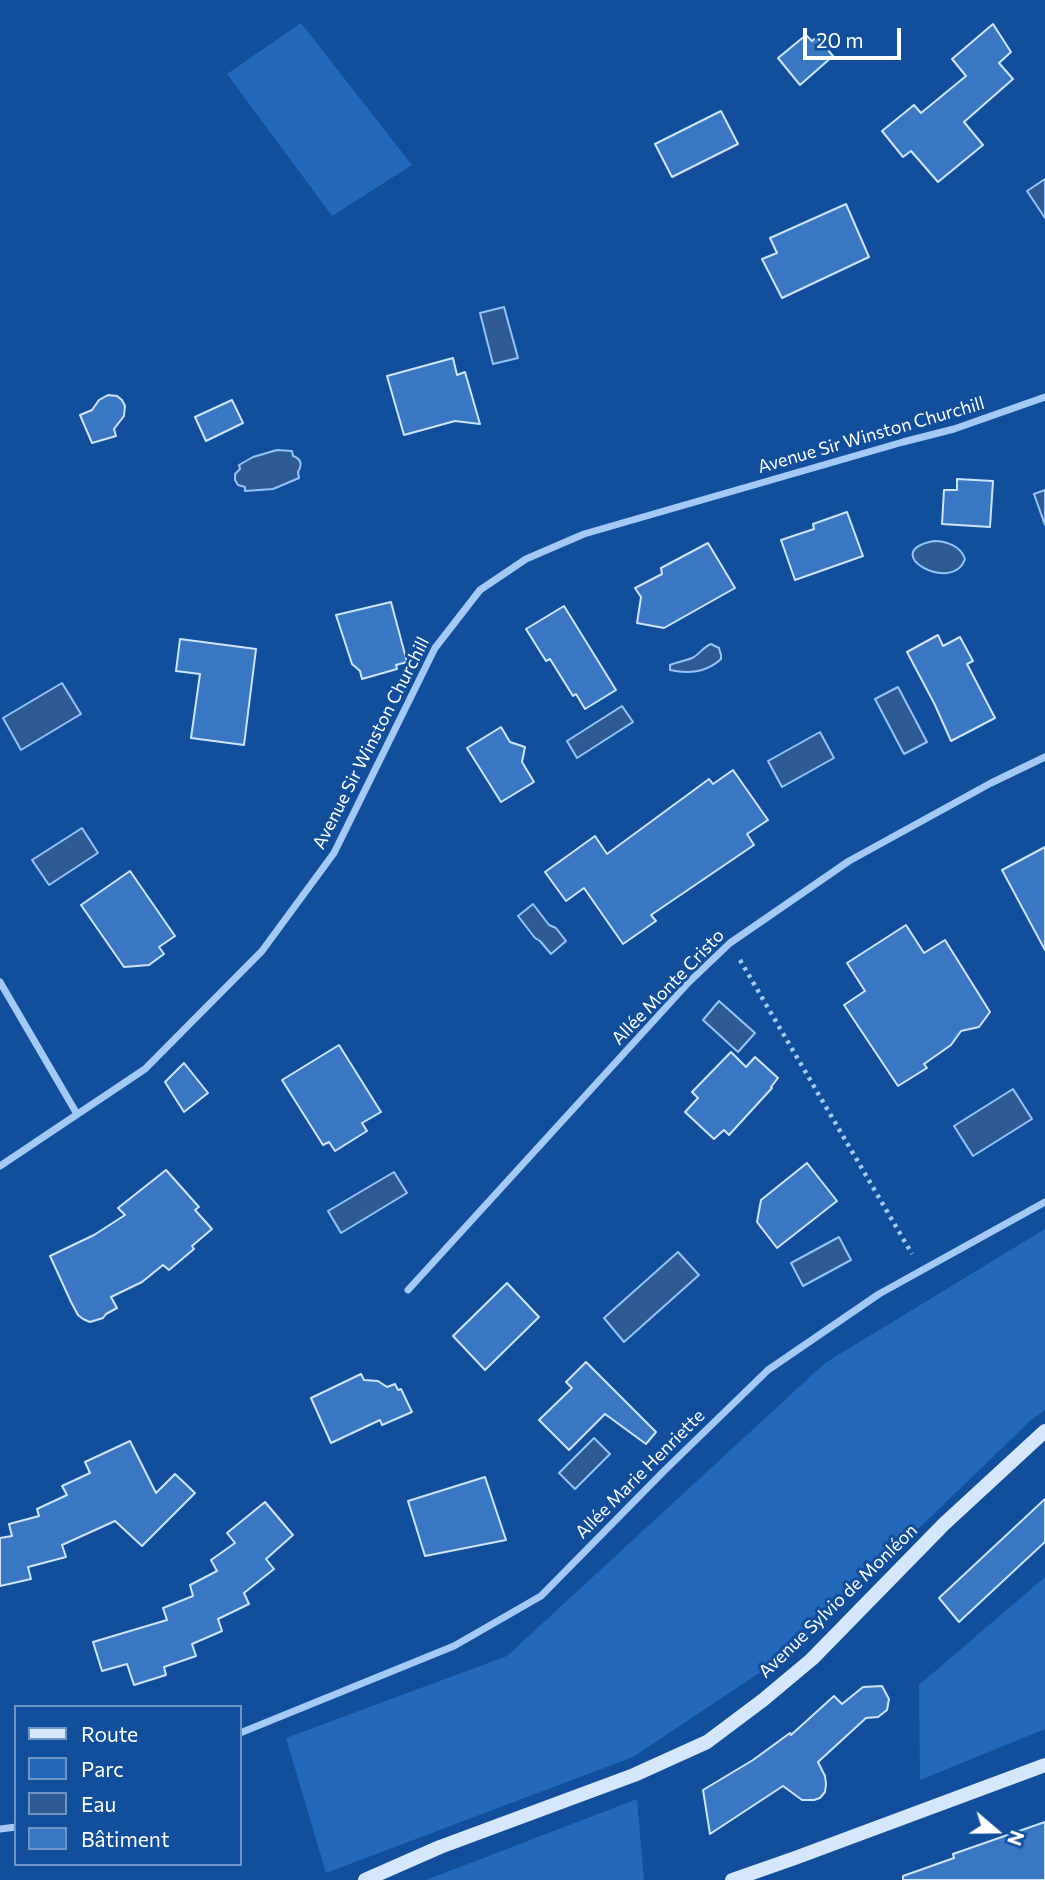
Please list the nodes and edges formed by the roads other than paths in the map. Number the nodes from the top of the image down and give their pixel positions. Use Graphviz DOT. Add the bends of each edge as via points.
graph roads {
  1 [pos="1045,397"];
  2 [pos="1045,757"];
  3 [pos="0,982"];
  4 [pos="77,1114"];
  5 [pos="0,1167"];
  6 [pos="1045,1202"];
  7 [pos="408,1290"];
  8 [pos="1045,1431"];
  9 [pos="242,1732"];
  10 [pos="1045,1765"];
  11 [pos="365,1880"];
  12 [pos="732,1880"];
  1 -- 4 [label="street, Avenue Sir Winston Churchill" via="954,429 584,534 527,559 480,590 435,648 334,853 262,951 145,1069"];
  2 -- 7 [label="street, Allée Monte Cristo" via="849,861 730,943 689,982"];
  3 -- 4 [label="street"];
  4 -- 5 [label="street, Avenue Sir Winston Churchill"];
  6 -- 9 [label="street, Allée Marie Henriette" via="879,1294 768,1370 541,1596 454,1646"];
  8 -- 11 [label="main road, Avenue Sylvio de Monléon" via="944,1524 812,1659 707,1742"];
  10 -- 12 [label="main road"];
}
